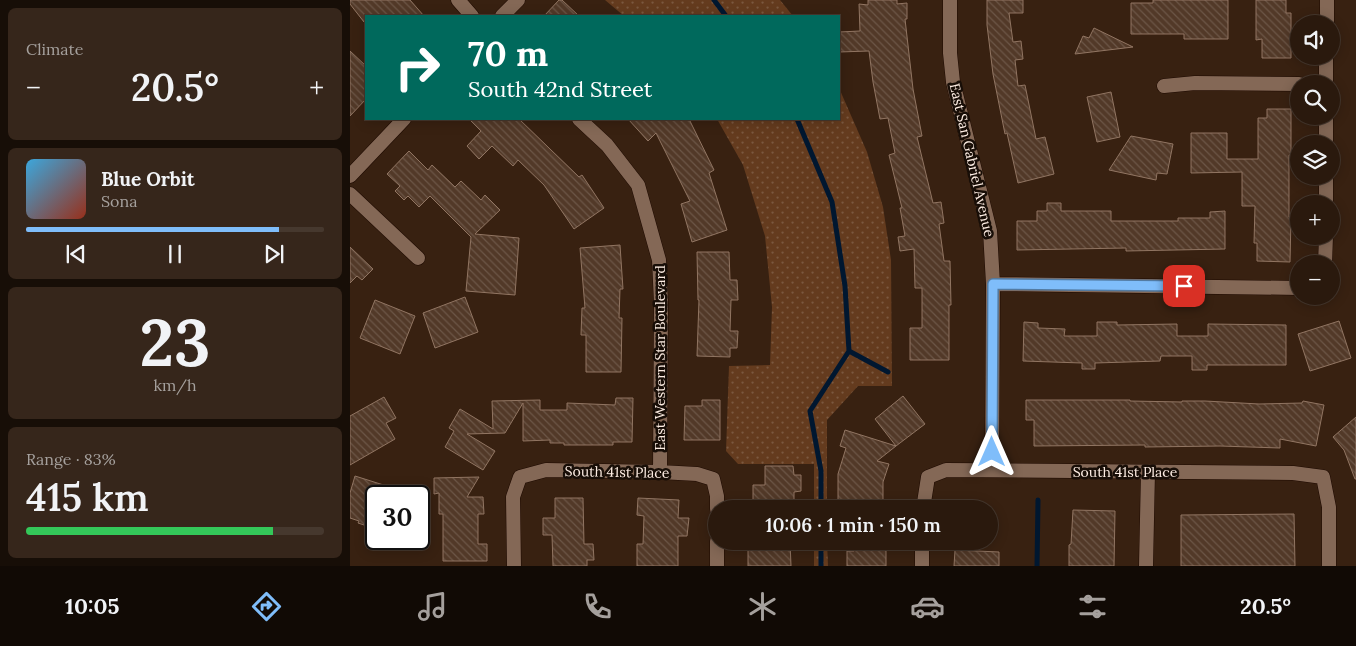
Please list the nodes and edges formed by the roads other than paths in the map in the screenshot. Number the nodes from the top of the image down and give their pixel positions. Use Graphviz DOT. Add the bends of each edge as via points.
graph roads {
  1 [pos="458,0"];
  2 [pos="518,0"];
  3 [pos="950,0"];
  4 [pos="1327,0"];
  5 [pos="471,15"];
  6 [pos="503,15"];
  7 [pos="1327,15"];
  8 [pos="1290,84"];
  9 [pos="1164,86"];
  10 [pos="403,120"];
  11 [pos="580,120"];
  12 [pos="350,176"];
  13 [pos="350,194"];
  14 [pos="418,258"];
  15 [pos="993,284"];
  16 [pos="1290,288"];
  17 [pos="992,470"];
  18 [pos="660,472"];
  19 [pos="1148,472"];
  20 [pos="717,500"];
  21 [pos="924,500"];
  22 [pos="717,550"];
  23 [pos="922,550"];
  24 [pos="514,566"];
  25 [pos="717,566"];
  26 [pos="922,566"];
  27 [pos="1146,566"];
  28 [pos="1329,566"];
  1 -- 5 [label="street"];
  2 -- 6 [label="street"];
  3 -- 15 [label="street, East San Gabriel Avenue" via="950,53 954,82 990,231"];
  4 -- 7 [label="street"];
  8 -- 9 [label="street"];
  10 -- 12 [label="street"];
  11 -- 18 [label="street, East Western Star Boulevard" via="606,145 638,185 660,260"];
  13 -- 14 [label="street"];
  15 -- 16 [label="street"];
  15 -- 17 [label="street, East San Gabriel Avenue"];
  17 -- 19 [label="street, South 41st Place"];
  17 -- 21 [label="street, South 41st Place" via="946,470 928,477"];
  18 -- 20 [label="street, South 41st Place" via="697,474 713,479"];
  18 -- 24 [label="street, South 41st Place" via="546,470 520,477 513,497"];
  19 -- 27 [label="street"];
  19 -- 28 [label="street, South 41st Place" via="1293,473 1323,477 1329,507"];
  22 -- 25 [label="street"];
  23 -- 26 [label="street"];
}
